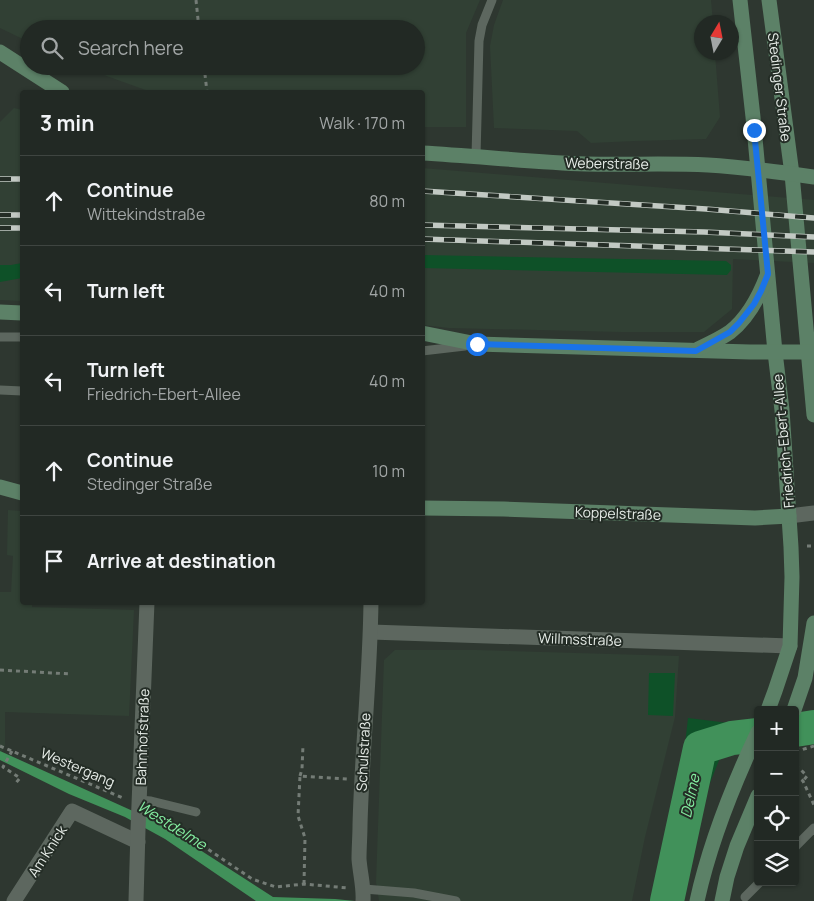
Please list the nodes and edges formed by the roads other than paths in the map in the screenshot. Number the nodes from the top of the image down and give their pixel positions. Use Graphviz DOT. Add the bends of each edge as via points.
graph roads {
  1 [pos="492,0"];
  2 [pos="740,0"];
  3 [pos="769,0"];
  4 [pos="0,52"];
  5 [pos="20,65"];
  6 [pos="36,75"];
  7 [pos="59,90"];
  8 [pos="425,153"];
  9 [pos="476,156"];
  10 [pos="758,169"];
  11 [pos="792,174"];
  12 [pos="814,177"];
  13 [pos="768,274"];
  14 [pos="0,312"];
  15 [pos="20,313"];
  16 [pos="425,334"];
  17 [pos="0,337"];
  18 [pos="20,337"];
  19 [pos="477,344"];
  20 [pos="425,350"];
  21 [pos="696,351"];
  22 [pos="775,352"];
  23 [pos="811,352"];
  24 [pos="0,390"];
  25 [pos="20,390"];
  26 [pos="814,415"];
  27 [pos="0,487"];
  28 [pos="20,492"];
  29 [pos="425,508"];
  30 [pos="814,513"];
  31 [pos="789,516"];
  32 [pos="147,605"];
  33 [pos="371,605"];
  34 [pos="814,623"];
  35 [pos="371,632"];
  36 [pos="790,646"];
  37 [pos="770,706"];
  38 [pos="796,706"];
  39 [pos="754,740"];
  40 [pos="139,805"];
  41 [pos="754,806"];
  42 [pos="196,812"];
  43 [pos="814,828"];
  44 [pos="138,836"];
  45 [pos="799,843"];
  46 [pos="756,886"];
  47 [pos="363,895"];
  48 [pos="745,897"];
  49 [pos="14,901"];
  50 [pos="136,901"];
  51 [pos="456,901"];
  52 [pos="697,901"];
  53 [pos="722,901"];
  1 -- 9 [label="lane" via="482,25 480,41"];
  2 -- 10 [label="main road"];
  3 -- 11 [label="main road, Stedinger Straße"];
  4 -- 5 [label="main road"];
  6 -- 7 [label="main road"];
  8 -- 9 [label="main road, Weberstraße"];
  9 -- 10 [label="main road, Weberstraße" via="529,162"];
  10 -- 11 [label="main road, Weberstraße"];
  10 -- 13 [label="main road, Friedrich-Ebert-Allee"];
  11 -- 12 [label="main road, Weberstraße"];
  11 -- 23 [label="main road"];
  13 -- 21 [label="main road" via="754,304 739,323 730,332"];
  13 -- 22 [label="main road, Friedrich-Ebert-Allee"];
  14 -- 15 [label="main road"];
  16 -- 19 [label="main road"];
  17 -- 18 [label="lane"];
  19 -- 20 [label="lane"];
  19 -- 21 [label="main road"];
  21 -- 22 [label="main road"];
  22 -- 23 [label="main road"];
  22 -- 31 [label="main road, Friedrich-Ebert-Allee"];
  23 -- 26 [label="main road"];
  24 -- 25 [label="lane"];
  27 -- 28 [label="main road"];
  29 -- 31 [label="main road, Koppelstraße" via="755,518"];
  30 -- 31 [label="street, Koppelstraße"];
  31 -- 36 [label="main road, Friedrich-Ebert-Allee" via="792,577"];
  32 -- 40 [label="street, Bahnhofstraße"];
  33 -- 35 [label="street, Schulstraße"];
  34 -- 38 [label="main road" via="806,678"];
  35 -- 36 [label="street, Willmsstraße"];
  35 -- 47 [label="street, Schulstraße" via="362,779 360,860"];
  36 -- 37 [label="main road, Friedrich-Ebert-Allee"];
  39 -- 52 [label="main road" via="715,834"];
  40 -- 42 [label="lane" via="151,801"];
  40 -- 44 [label="street, Bahnhofstraße"];
  41 -- 53 [label="main road" via="737,846"];
  43 -- 45 [label="lane"];
  44 -- 49 [label="street, Am Knick" via="72,811"];
  44 -- 50 [label="street, Bahnhofstraße"];
  46 -- 48 [label="lane"];
  47 -- 51 [label="lane" via="414,893"];
}
